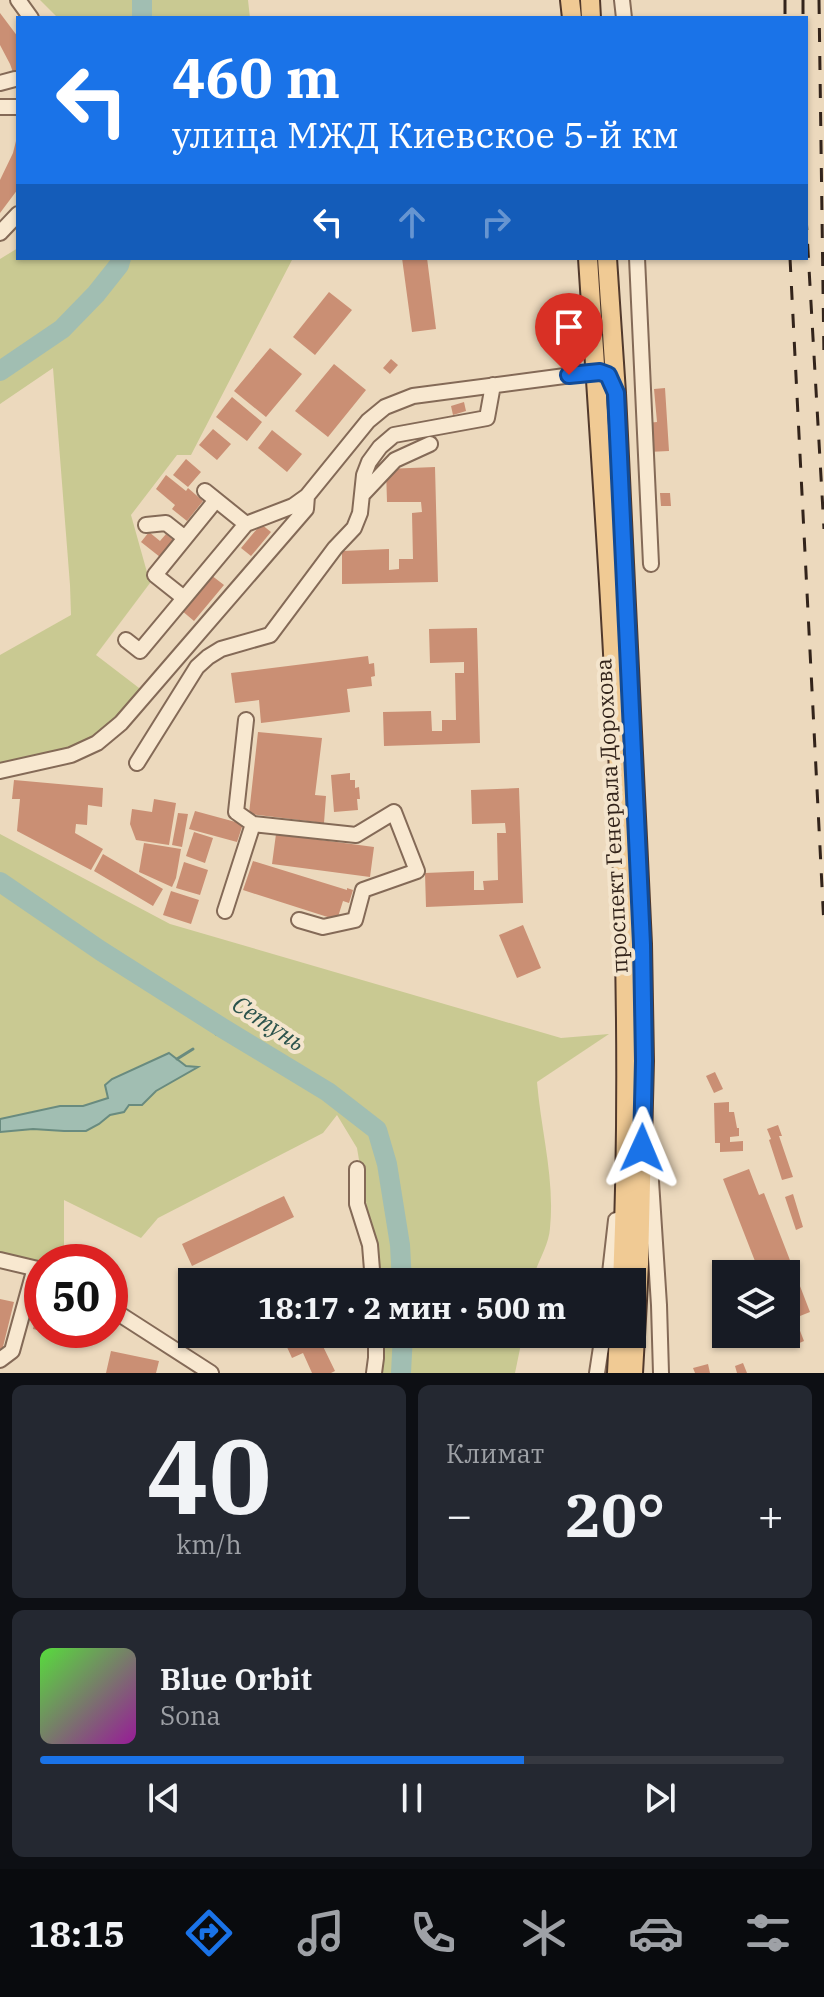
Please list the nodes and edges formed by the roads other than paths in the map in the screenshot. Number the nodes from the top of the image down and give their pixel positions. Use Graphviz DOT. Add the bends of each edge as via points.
graph roads {
  1 [pos="15,79"];
  2 [pos="0,83"];
  3 [pos="16,216"];
  4 [pos="0,233"];
  5 [pos="588,260"];
  6 [pos="607,260"];
  7 [pos="637,260"];
  8 [pos="595,372"];
  9 [pos="493,385"];
  10 [pos="616,393"];
  11 [pos="430,444"];
  12 [pos="362,495"];
  13 [pos="307,496"];
  14 [pos="246,524"];
  15 [pos="146,525"];
  16 [pos="185,538"];
  17 [pos="651,564"];
  18 [pos="184,598"];
  19 [pos="126,640"];
  20 [pos="246,720"];
  21 [pos="137,763"];
  22 [pos="0,771"];
  23 [pos="253,824"];
  24 [pos="225,911"];
  25 [pos="299,920"];
  26 [pos="644,1061"];
  27 [pos="626,1128"];
  28 [pos="357,1169"];
  29 [pos="0,1260"];
  30 [pos="24,1268"];
  31 [pos="372,1268"];
  32 [pos="611,1268"];
  33 [pos="622,1268"];
  34 [pos="24,1314"];
  35 [pos="128,1320"];
  36 [pos="376,1348"];
  37 [pos="601,1348"];
  38 [pos="618,1348"];
  39 [pos="0,1360"];
  40 [pos="211,1373"];
  41 [pos="374,1373"];
  42 [pos="597,1373"];
  43 [pos="617,1373"];
  44 [pos="633,1373"];
  45 [pos="661,1373"];
  1 -- 2 [label="street"];
  3 -- 4 [label="street"];
  5 -- 8 [label="main road, проспект Генерала Дорохова"];
  6 -- 10 [label="main road, проспект Генерала Дорохова"];
  7 -- 17 [label="street"];
  8 -- 9 [label="street"];
  8 -- 10 [label="street" via="608,375"];
  8 -- 27 [label="main road, проспект Генерала Дорохова" via="625,941"];
  9 -- 12 [label="street" via="487,418 394,435 369,462"];
  9 -- 13 [label="street" via="413,396 385,407"];
  10 -- 26 [label="main road, проспект Генерала Дорохова"];
  11 -- 12 [label="street" via="395,460"];
  12 -- 21 [label="street" via="354,528 270,635 221,649 197,667"];
  13 -- 14 [label="street"];
  13 -- 22 [label="street" via="306,509 121,723 71,755"];
  14 -- 16 [label="street" via="210,495"];
  14 -- 18 [label="street"];
  15 -- 16 [label="street" via="166,523"];
  16 -- 18 [label="street" via="155,575"];
  18 -- 19 [label="street" via="140,651"];
  20 -- 23 [label="street" via="236,812"];
  23 -- 24 [label="street"];
  23 -- 25 [label="street" via="356,835 394,812 417,871 363,890 355,920 323,927"];
  26 -- 44 [label="main road, проспект Генерала Дорохова"];
  26 -- 45 [label="street"];
  27 -- 32 [label="street"];
  27 -- 33 [label="main road, проспект Генерала Дорохова"];
  28 -- 31 [label="street" via="357,1204"];
  29 -- 30 [label="street"];
  34 -- 39 [label="street" via="12,1351"];
  35 -- 40 [label="street"];
  36 -- 41 [label="street"];
  37 -- 42 [label="street"];
  38 -- 43 [label="main road"];
}
